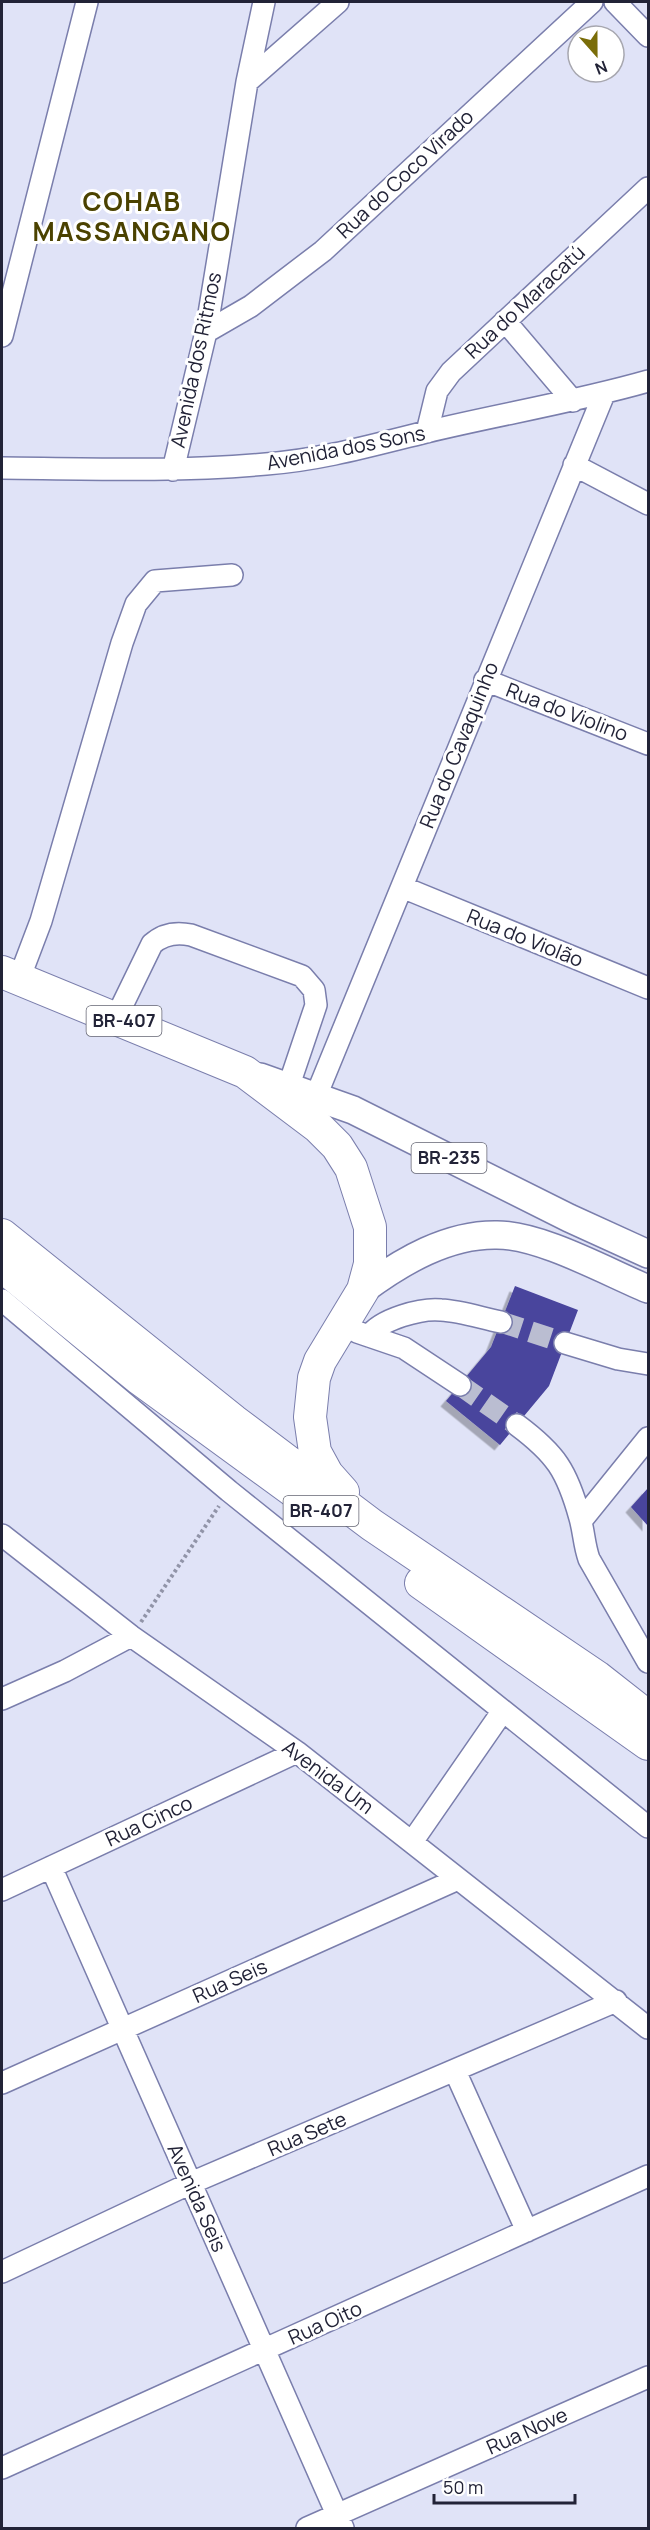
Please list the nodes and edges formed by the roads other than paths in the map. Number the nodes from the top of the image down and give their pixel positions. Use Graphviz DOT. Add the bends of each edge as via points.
graph roads {
  1 [pos="87,2"];
  2 [pos="264,2"];
  3 [pos="338,2"];
  4 [pos="592,2"];
  5 [pos="615,2"];
  6 [pos="648,36"];
  7 [pos="247,82"];
  8 [pos="648,188"];
  9 [pos="505,321"];
  10 [pos="2,333"];
  11 [pos="206,333"];
  12 [pos="648,381"];
  13 [pos="604,394"];
  14 [pos="573,401"];
  15 [pos="427,432"];
  16 [pos="574,465"];
  17 [pos="2,468"];
  18 [pos="173,470"];
  19 [pos="648,504"];
  20 [pos="232,574"];
  21 [pos="485,680"];
  22 [pos="648,744"];
  23 [pos="402,887"];
  24 [pos="10,976"];
  25 [pos="648,988"];
  26 [pos="116,1018"];
  27 [pos="245,1072"];
  28 [pos="288,1088"];
  29 [pos="316,1096"];
  30 [pos="2,1235"];
  31 [pos="648,1254"];
  32 [pos="2,1266"];
  33 [pos="648,1289"];
  34 [pos="363,1290"];
  35 [pos="2,1300"];
  36 [pos="501,1322"];
  37 [pos="354,1332"];
  38 [pos="566,1343"];
  39 [pos="648,1364"];
  40 [pos="460,1385"];
  41 [pos="516,1425"];
  42 [pos="648,1438"];
  43 [pos="581,1521"];
  44 [pos="372,1525"];
  45 [pos="2,1535"];
  46 [pos="626,1619"];
  47 [pos="131,1636"];
  48 [pos="648,1636"];
  49 [pos="648,1662"];
  50 [pos="2,1699"];
  51 [pos="502,1712"];
  52 [pos="648,1717"];
  53 [pos="648,1744"];
  54 [pos="297,1752"];
  55 [pos="648,1827"];
  56 [pos="412,1842"];
  57 [pos="51,1867"];
  58 [pos="458,1879"];
  59 [pos="2,1890"];
  60 [pos="616,2001"];
  61 [pos="648,2028"];
  62 [pos="123,2029"];
  63 [pos="455,2071"];
  64 [pos="2,2083"];
  65 [pos="648,2176"];
  66 [pos="191,2183"];
  67 [pos="527,2231"];
  68 [pos="2,2271"];
  69 [pos="264,2350"];
  70 [pos="648,2377"];
  71 [pos="2,2468"];
  72 [pos="340,2522"];
  73 [pos="307,2529"];
  1 -- 10 [label="street"];
  2 -- 7 [label="street, Avenida dos Ritmos"];
  3 -- 7 [label="street"];
  4 -- 11 [label="street, Rua do Coco Virado" via="323,251 251,306"];
  5 -- 6 [label="street"];
  7 -- 11 [label="street, Avenida dos Ritmos"];
  8 -- 9 [label="street, Rua do Maracatú"];
  9 -- 14 [label="street"];
  9 -- 15 [label="street, Rua do Maracatú" via="458,365 437,391"];
  11 -- 18 [label="street, Avenida dos Ritmos"];
  12 -- 13 [label="street, Avenida dos Sons"];
  13 -- 14 [label="street, Avenida dos Sons"];
  13 -- 16 [label="street, Rua do Cavaquinho"];
  14 -- 15 [label="street, Avenida dos Sons"];
  15 -- 18 [label="street, Avenida dos Sons" via="315,458"];
  16 -- 19 [label="street"];
  16 -- 21 [label="street, Rua do Cavaquinho"];
  17 -- 18 [label="street, Avenida dos Sons"];
  20 -- 24 [label="street" via="155,581 136,604 41,921"];
  21 -- 22 [label="street, Rua do Violino"];
  21 -- 23 [label="street, Rua do Cavaquinho"];
  23 -- 25 [label="street, Rua do Violão"];
  23 -- 29 [label="street, Rua do Cavaquinho"];
  24 -- 26 [label="highway, BR-407"];
  26 -- 27 [label="highway, BR-407"];
  26 -- 28 [label="street" via="152,944 174,933 191,935 303,976 314,990 316,1005"];
  27 -- 28 [label="main road, BR-235 / BR-235"];
  27 -- 34 [label="highway" via="318,1127 351,1168 372,1243"];
  28 -- 29 [label="main road, BR-235 / BR-235"];
  29 -- 31 [label="main road, BR-235 / BR-235" via="353,1110"];
  30 -- 44 [label="highway" via="234,1421"];
  32 -- 53 [label="highway, BR-407" via="140,1379 249,1461"];
  33 -- 34 [label="main road" via="557,1250 500,1235 455,1240 389,1270"];
  34 -- 37 [label="highway"];
  35 -- 51 [label="street"];
  36 -- 37 [label="street" via="440,1309"];
  37 -- 40 [label="street" via="404,1348"];
  37 -- 44 [label="highway" via="320,1361 314,1378 311,1433 315,1452 327,1474"];
  38 -- 39 [label="street"];
  41 -- 43 [label="street" via="558,1460"];
  42 -- 43 [label="street"];
  43 -- 46 [label="street" via="589,1559"];
  44 -- 52 [label="highway" via="597,1677"];
  45 -- 47 [label="street, Avenida Um"];
  46 -- 48 [label="street"];
  46 -- 49 [label="street"];
  47 -- 50 [label="street"];
  47 -- 54 [label="street, Avenida Um"];
  51 -- 55 [label="street"];
  51 -- 56 [label="street"];
  54 -- 56 [label="street, Avenida Um"];
  54 -- 57 [label="street, Rua Cinco"];
  56 -- 58 [label="street, Avenida Um"];
  57 -- 59 [label="street, Rua Cinco"];
  57 -- 62 [label="street, Avenida Seis"];
  58 -- 60 [label="street, Avenida Um"];
  58 -- 62 [label="street, Rua Seis"];
  60 -- 61 [label="street, Avenida Um"];
  60 -- 63 [label="street, Rua Sete"];
  62 -- 64 [label="street, Rua Seis"];
  62 -- 66 [label="street, Avenida Seis"];
  63 -- 66 [label="street, Rua Sete"];
  63 -- 67 [label="street"];
  65 -- 67 [label="street, Rua Oito"];
  66 -- 68 [label="street, Rua Sete"];
  66 -- 69 [label="street, Avenida Seis"];
  67 -- 69 [label="street, Rua Oito"];
  69 -- 71 [label="street, Rua Oito"];
  69 -- 72 [label="street, Avenida Seis"];
  70 -- 72 [label="street, Rua Nove"];
  72 -- 73 [label="street, Rua Nove"];
}
